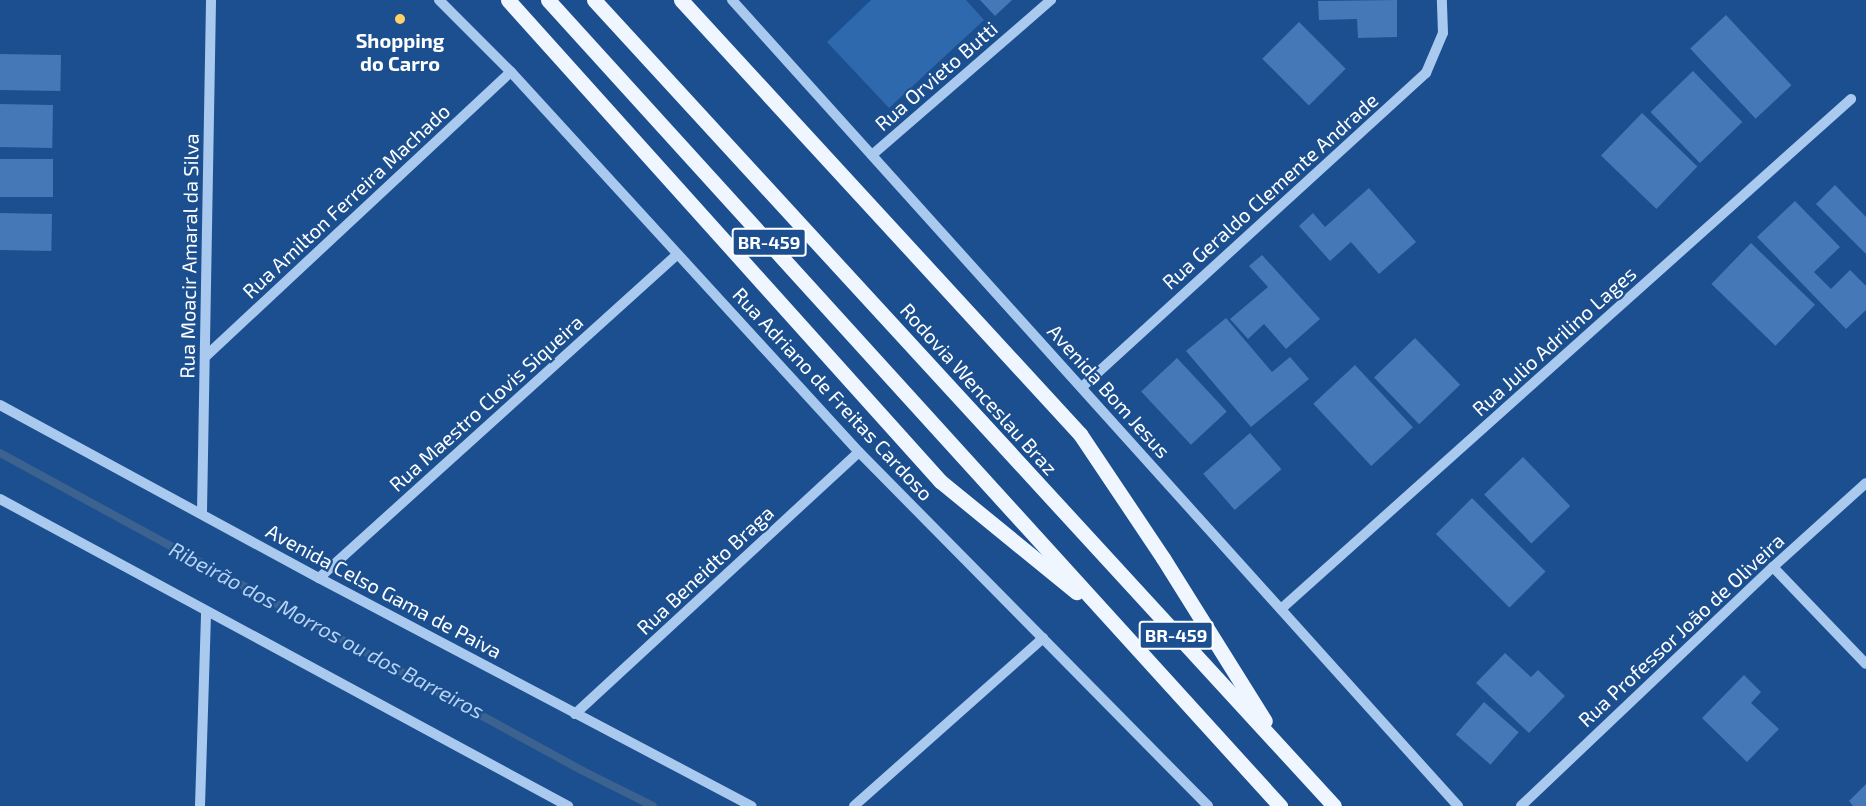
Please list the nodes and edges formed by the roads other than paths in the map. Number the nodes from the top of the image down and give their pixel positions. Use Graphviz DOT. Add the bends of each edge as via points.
graph roads {
  1 [pos="211,0"];
  2 [pos="439,0"];
  3 [pos="507,0"];
  4 [pos="548,0"];
  5 [pos="594,0"];
  6 [pos="681,0"];
  7 [pos="732,0"];
  8 [pos="1051,0"];
  9 [pos="1442,0"];
  10 [pos="511,72"];
  11 [pos="1851,99"];
  12 [pos="872,155"];
  13 [pos="677,254"];
  14 [pos="206,357"];
  15 [pos="1082,387"];
  16 [pos="0,405"];
  17 [pos="860,452"];
  18 [pos="1866,483"];
  19 [pos="0,500"];
  20 [pos="202,512"];
  21 [pos="1773,567"];
  22 [pos="320,578"];
  23 [pos="1281,609"];
  24 [pos="206,612"];
  25 [pos="1043,638"];
  26 [pos="1866,664"];
  27 [pos="575,714"];
  28 [pos="1284,752"];
  29 [pos="1254,779"];
  30 [pos="200,806"];
  31 [pos="568,806"];
  32 [pos="752,806"];
  33 [pos="854,806"];
  34 [pos="1208,806"];
  35 [pos="1280,806"];
  36 [pos="1334,806"];
  37 [pos="1458,806"];
  38 [pos="1521,806"];
  1 -- 14 [label="street, Rua Moacir Amaral da Silva"];
  2 -- 10 [label="street, Rua Adriano de Freitas Cardoso"];
  3 -- 29 [label="main road" via="940,481 1073,589"];
  4 -- 29 [label="main road, BR-459"];
  5 -- 28 [label="main road, Rodovia Wenceslau Braz / BR-459"];
  6 -- 28 [label="main road" via="1080,434"];
  7 -- 12 [label="street, Avenida Bom Jesus"];
  8 -- 12 [label="street, Rua Orvieto Butti"];
  9 -- 15 [label="street, Rua Geraldo Clemente Andrade" via="1443,33 1426,73"];
  10 -- 13 [label="street, Rua Adriano de Freitas Cardoso"];
  10 -- 14 [label="street, Rua Amilton Ferreira Machado"];
  11 -- 23 [label="street, Rua Julio Adrilino Lages"];
  12 -- 15 [label="street, Avenida Bom Jesus"];
  13 -- 17 [label="street, Rua Adriano de Freitas Cardoso"];
  13 -- 22 [label="street, Rua Maestro Clovis Siqueira"];
  14 -- 20 [label="street, Rua Moacir Amaral da Silva"];
  15 -- 23 [label="street, Avenida Bom Jesus"];
  16 -- 20 [label="street, Avenida Celso Gama de Paiva"];
  17 -- 25 [label="street, Rua Adriano de Freitas Cardoso"];
  17 -- 27 [label="street, Rua Beneidto Braga"];
  18 -- 21 [label="street, Rua Professor João de Oliveira"];
  19 -- 24 [label="street"];
  20 -- 22 [label="street, Avenida Celso Gama de Paiva"];
  21 -- 26 [label="street"];
  21 -- 38 [label="street, Rua Professor João de Oliveira"];
  22 -- 27 [label="street, Avenida Celso Gama de Paiva"];
  23 -- 37 [label="street, Avenida Bom Jesus"];
  24 -- 30 [label="street"];
  24 -- 31 [label="street"];
  25 -- 33 [label="street"];
  25 -- 34 [label="street, Rua Adriano de Freitas Cardoso"];
  27 -- 32 [label="street, Avenida Celso Gama de Paiva"];
  28 -- 36 [label="main road, Rodovia Wenceslau Braz / BR-459"];
  29 -- 35 [label="main road, BR-459"];
}
